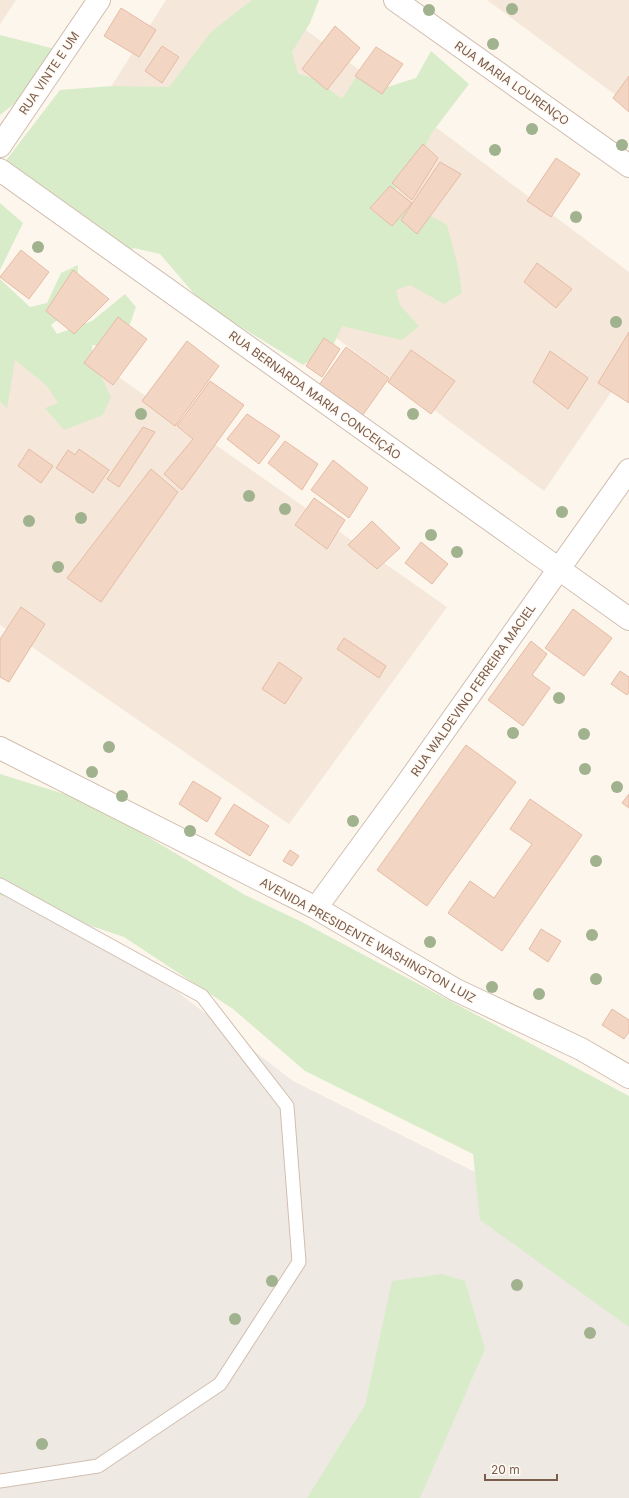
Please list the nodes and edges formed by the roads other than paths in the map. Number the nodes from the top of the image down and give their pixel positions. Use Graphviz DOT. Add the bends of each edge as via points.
graph roads {
  1 [pos="99,0"];
  2 [pos="395,0"];
  3 [pos="0,146"];
  4 [pos="629,166"];
  5 [pos="0,170"];
  6 [pos="629,470"];
  7 [pos="559,569"];
  8 [pos="629,619"];
  9 [pos="0,748"];
  10 [pos="0,885"];
  11 [pos="316,908"];
  12 [pos="629,1077"];
  13 [pos="0,1481"];
  1 -- 3 [label="street, RUA VINTE E UM"];
  2 -- 4 [label="street, RUA MARIA LOURENÇO"];
  5 -- 7 [label="street, RUA BERNARDA MARIA CONCEIÇÃO"];
  6 -- 7 [label="street, RUA WALDEVINO FERREIRA MACIEL"];
  7 -- 8 [label="street, RUA BERNARDA MARIA CONCEIÇÃO"];
  7 -- 11 [label="street, RUA WALDEVINO FERREIRA MACIEL"];
  9 -- 11 [label="street, AVENIDA PRESIDENTE WASHINGTON LUIZ"];
  10 -- 13 [label="lane" via="202,996 286,1106 299,1262 220,1384 98,1466"];
  11 -- 12 [label="street, AVENIDA PRESIDENTE WASHINGTON LUIZ" via="456,990 581,1049"];
}
